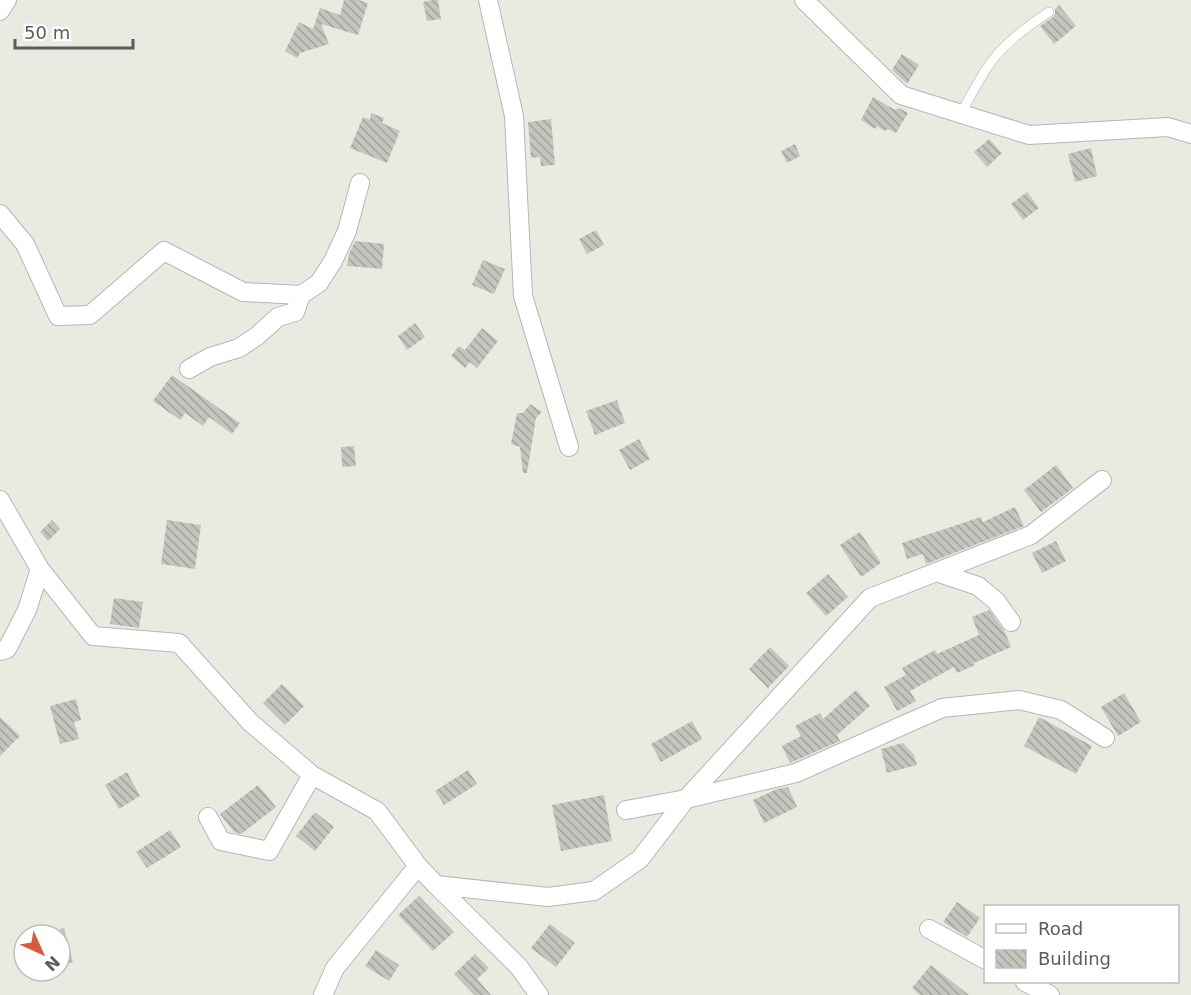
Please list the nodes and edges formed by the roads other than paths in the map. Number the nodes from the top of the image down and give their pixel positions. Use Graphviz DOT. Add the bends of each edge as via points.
graph roads {
  1 [pos="7,0"];
  2 [pos="488,0"];
  3 [pos="804,0"];
  4 [pos="0,11"];
  5 [pos="1049,12"];
  6 [pos="961,114"];
  7 [pos="1191,133"];
  8 [pos="360,183"];
  9 [pos="0,214"];
  10 [pos="301,295"];
  11 [pos="189,369"];
  12 [pos="569,447"];
  13 [pos="1102,480"];
  14 [pos="0,500"];
  15 [pos="40,569"];
  16 [pos="936,572"];
  17 [pos="1011,622"];
  18 [pos="0,651"];
  19 [pos="1105,738"];
  20 [pos="312,775"];
  21 [pos="686,799"];
  22 [pos="626,810"];
  23 [pos="208,817"];
  24 [pos="418,866"];
  25 [pos="436,885"];
  26 [pos="928,930"];
  27 [pos="984,959"];
  28 [pos="1029,983"];
  29 [pos="323,995"];
  30 [pos="539,995"];
  31 [pos="1050,995"];
  1 -- 4 [label="street"];
  2 -- 12 [label="street" via="514,116 523,296"];
  3 -- 6 [label="street" via="901,95"];
  5 -- 6 [label="lane" via="993,59"];
  6 -- 7 [label="street" via="1029,135 1168,127"];
  8 -- 10 [label="street" via="347,231 333,261 319,283"];
  9 -- 10 [label="street" via="25,244 58,316 90,315 164,251 243,292"];
  10 -- 11 [label="street" via="295,312 278,317 239,348"];
  13 -- 16 [label="street" via="1031,535"];
  14 -- 15 [label="street"];
  15 -- 18 [label="street" via="27,610 7,649"];
  15 -- 20 [label="street" via="93,636 179,643 250,722"];
  16 -- 17 [label="street" via="978,586 996,601"];
  16 -- 21 [label="street" via="870,598"];
  19 -- 21 [label="street" via="1061,710 1019,700 942,708 796,773"];
  20 -- 23 [label="street" via="268,851 221,841"];
  20 -- 24 [label="street" via="377,811"];
  21 -- 22 [label="street"];
  21 -- 25 [label="street" via="640,859 594,891 548,897"];
  24 -- 25 [label="street"];
  24 -- 29 [label="street" via="335,968"];
  25 -- 30 [label="street" via="519,967"];
  26 -- 27 [label="street"];
  28 -- 31 [label="street"];
}
